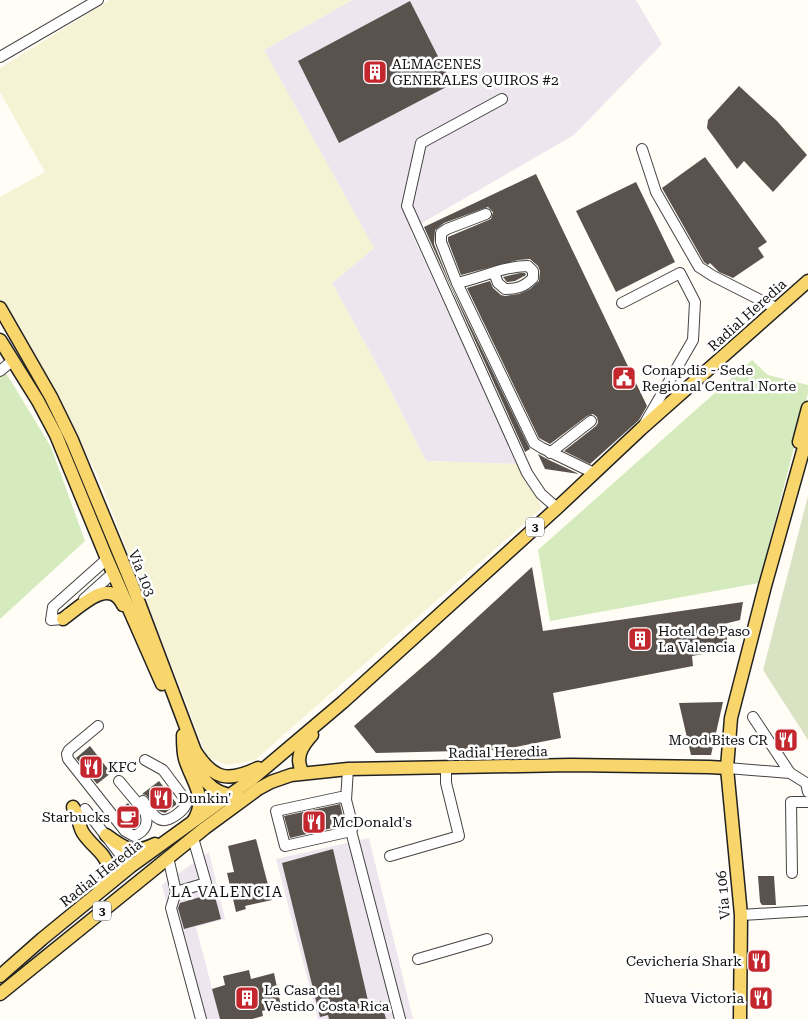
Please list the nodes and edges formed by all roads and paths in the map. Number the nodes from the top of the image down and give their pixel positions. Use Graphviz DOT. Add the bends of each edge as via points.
graph roads {
  1 [pos="93,1"];
  2 [pos="0,57"];
  3 [pos="502,99"];
  4 [pos="642,149"];
  5 [pos="486,214"];
  6 [pos="494,272"];
  7 [pos="808,281"];
  8 [pos="457,283"];
  9 [pos="808,287"];
  10 [pos="622,302"];
  11 [pos="0,308"];
  12 [pos="778,309"];
  13 [pos="0,321"];
  14 [pos="6,350"];
  15 [pos="0,372"];
  16 [pos="808,408"];
  17 [pos="592,421"];
  18 [pos="641,429"];
  19 [pos="808,433"];
  20 [pos="550,452"];
  21 [pos="594,473"];
  22 [pos="557,508"];
  23 [pos="113,541"];
  24 [pos="112,565"];
  25 [pos="767,578"];
  26 [pos="133,587"];
  27 [pos="63,619"];
  28 [pos="158,676"];
  29 [pos="343,702"];
  30 [pos="753,717"];
  31 [pos="98,726"];
  32 [pos="183,735"];
  33 [pos="291,746"];
  34 [pos="145,760"];
  35 [pos="446,768"];
  36 [pos="726,768"];
  37 [pos="348,769"];
  38 [pos="303,773"];
  39 [pos="790,773"];
  40 [pos="808,775"];
  41 [pos="258,789"];
  42 [pos="808,792"];
  43 [pos="230,795"];
  44 [pos="346,800"];
  45 [pos="808,802"];
  46 [pos="79,808"];
  47 [pos="192,824"];
  48 [pos="351,831"];
  49 [pos="106,835"];
  50 [pos="176,835"];
  51 [pos="192,838"];
  52 [pos="285,846"];
  53 [pos="274,850"];
  54 [pos="390,856"];
  55 [pos="168,858"];
  56 [pos="130,868"];
  57 [pos="792,874"];
  58 [pos="176,892"];
  59 [pos="96,897"];
  60 [pos="808,911"];
  61 [pos="741,915"];
  62 [pos="487,939"];
  63 [pos="418,959"];
  64 [pos="0,976"];
  65 [pos="0,988"];
  66 [pos="0,994"];
  67 [pos="200,1019"];
  68 [pos="400,1019"];
  69 [pos="740,1019"];
  1 -- 2 [label="street"];
  3 -- 22 [label="street" via="421,144 407,206 527,473 541,494"];
  4 -- 12 [label="street" via="656,192 699,266"];
  5 -- 8 [label="street" via="441,233 441,242"];
  6 -- 8 [label="street"];
  7 -- 12 [label="main road, Radial Heredia / 3"];
  8 -- 20 [label="street" via="534,443"];
  9 -- 12 [label="main road"];
  10 -- 18 [label="street" via="680,273 695,302 693,340"];
  11 -- 23 [label="main road, Vía 103" via="72,440"];
  12 -- 18 [label="main road, Radial Heredia / 3"];
  13 -- 14 [label="main road" via="12,341"];
  14 -- 15 [label="street"];
  14 -- 23 [label="main road" via="23,359 61,428 100,522"];
  14 -- 24 [label="main road, Vía 103" via="56,435"];
  16 -- 25 [label="main road" via="778,520"];
  17 -- 20 [label="street"];
  18 -- 21 [label="main road, Radial Heredia / 3"];
  19 -- 25 [label="main road"];
  20 -- 21 [label="street"];
  21 -- 22 [label="main road, Radial Heredia / 3"];
  22 -- 29 [label="main road, Radial Heredia / 3"];
  23 -- 24 [label="main road"];
  23 -- 26 [label="main road, Vía 103"];
  24 -- 26 [label="main road" via="126,574"];
  24 -- 27 [label="street"];
  24 -- 27 [label="street" via="53,606 51,620"];
  24 -- 28 [label="main road, Vía 103"];
  25 -- 36 [label="main road" via="732,718"];
  26 -- 33 [label="main road, Vía 103" via="195,751 208,769 222,776 240,776"];
  27 -- 28 [label="main road" via="101,592 117,595"];
  28 -- 32 [label="main road, Vía 103"];
  29 -- 33 [label="main road, Radial Heredia / 3"];
  29 -- 38 [label="main road" via="303,745 299,763"];
  30 -- 39 [label="street"];
  31 -- 34 [label="street" via="69,750 68,759 125,831 134,836 144,831 147,818 121,779 162,820 182,811 187,802 163,770"];
  32 -- 43 [label="main road, Vía 103" via="200,775 210,786"];
  32 -- 47 [label="main road" via="184,758 200,797 199,812"];
  33 -- 43 [label="main road, Radial Heredia / 3"];
  35 -- 36 [label="main road, Radial Heredia / 3" via="571,765"];
  35 -- 37 [label="main road, Radial Heredia / 3"];
  35 -- 54 [label="street" via="446,783 459,836"];
  36 -- 39 [label="street"];
  36 -- 61 [label="main road, Vía 106"];
  37 -- 38 [label="main road, Radial Heredia / 3"];
  37 -- 44 [label="street"];
  38 -- 41 [label="main road, Radial Heredia / 3"];
  39 -- 40 [label="street"];
  39 -- 42 [label="street" via="806,783"];
  41 -- 43 [label="main road"];
  41 -- 51 [label="main road, Radial Heredia / 3"];
  43 -- 47 [label="main road, Radial Heredia / 3"];
  44 -- 48 [label="street" via="353,827"];
  44 -- 52 [label="street" via="341,797 276,811"];
  45 -- 57 [label="street" via="791,802"];
  46 -- 49 [label="street"];
  46 -- 59 [label="main road" via="84,833 107,861 107,876"];
  47 -- 50 [label="main road, Radial Heredia / 3"];
  48 -- 52 [label="street"];
  48 -- 68 [label="street"];
  49 -- 50 [label="main road" via="132,850 147,848"];
  49 -- 56 [label="street"];
  50 -- 56 [label="main road, Radial Heredia / 3"];
  51 -- 55 [label="main road, Radial Heredia / 3"];
  51 -- 58 [label="street" via="206,883"];
  52 -- 53 [label="street"];
  55 -- 58 [label="street"];
  55 -- 66 [label="main road, Radial Heredia / 3"];
  56 -- 59 [label="main road, Radial Heredia / 3"];
  56 -- 65 [label="main road" via="126,881 23,965"];
  58 -- 67 [label="street" via="171,908"];
  59 -- 64 [label="main road, Radial Heredia / 3"];
  60 -- 61 [label="street"];
  61 -- 69 [label="main road, Vía 106"];
  62 -- 63 [label="street"];
}
